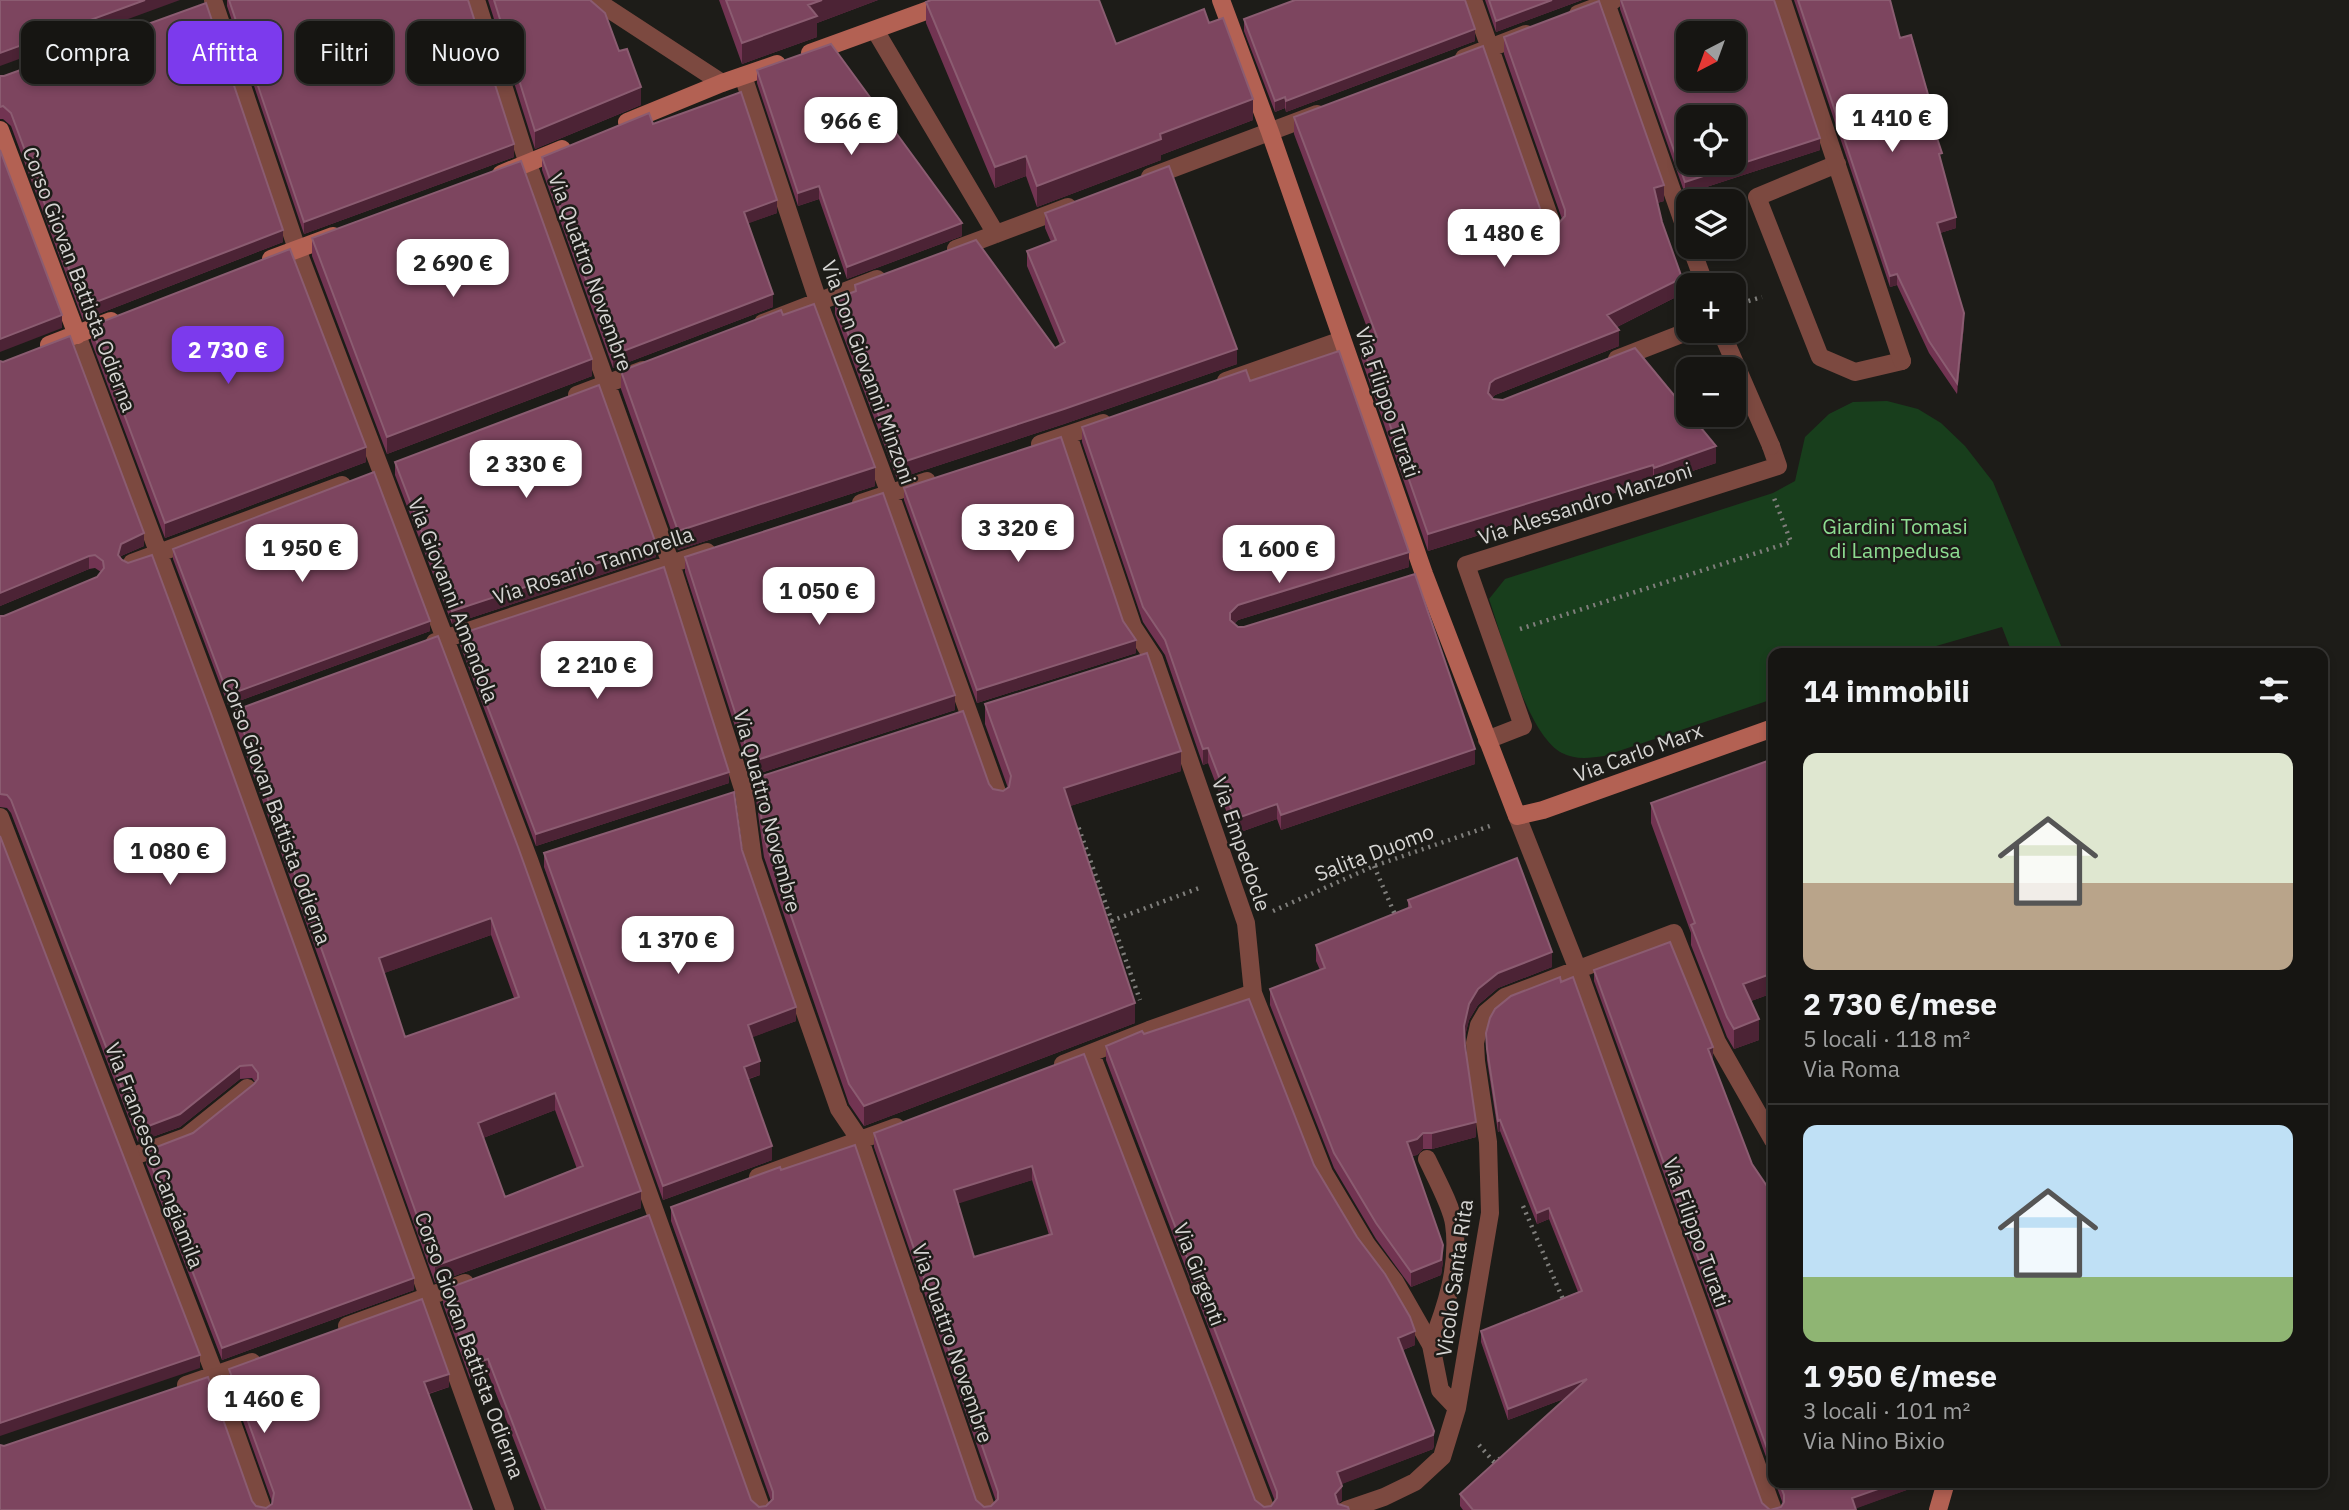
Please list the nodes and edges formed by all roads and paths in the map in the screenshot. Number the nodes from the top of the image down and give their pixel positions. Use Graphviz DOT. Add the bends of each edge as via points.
graph roads {
  1 [pos="477,0"];
  2 [pos="595,0"];
  3 [pos="956,0"];
  4 [pos="1221,0"];
  5 [pos="1473,0"];
  6 [pos="1782,0"];
  7 [pos="1609,1"];
  8 [pos="211,2"];
  9 [pos="1568,18"];
  10 [pos="1542,27"];
  11 [pos="875,30"];
  12 [pos="1491,47"];
  13 [pos="1452,62"];
  14 [pos="743,76"];
  15 [pos="722,83"];
  16 [pos="1335,107"];
  17 [pos="0,130"];
  18 [pos="606,131"];
  19 [pos="1270,132"];
  20 [pos="580,142"];
  21 [pos="528,164"];
  22 [pos="1837,164"];
  23 [pos="490,178"];
  24 [pos="1136,182"];
  25 [pos="1676,200"];
  26 [pos="1085,201"];
  27 [pos="348,230"];
  28 [pos="1554,230"];
  29 [pos="996,234"];
  30 [pos="297,249"];
  31 [pos="945,253"];
  32 [pos="258,264"];
  33 [pos="894,272"];
  34 [pos="818,301"];
  35 [pos="129,314"];
  36 [pos="743,330"];
  37 [pos="77,335"];
  38 [pos="1676,336"];
  39 [pos="1342,340"];
  40 [pos="1726,343"];
  41 [pos="38,349"];
  42 [pos="657,364"];
  43 [pos="1600,366"];
  44 [pos="607,384"];
  45 [pos="1205,388"];
  46 [pos="557,403"];
  47 [pos="1118,418"];
  48 [pos="1068,435"];
  49 [pos="1030,448"];
  50 [pos="1778,466"];
  51 [pos="374,473"];
  52 [pos="941,477"];
  53 [pos="890,494"];
  54 [pos="839,510"];
  55 [pos="723,547"];
  56 [pos="158,552"];
  57 [pos="130,564"];
  58 [pos="671,564"];
  59 [pos="1513,631"];
  60 [pos="445,638"];
  61 [pos="420,647"];
  62 [pos="1768,730"];
  63 [pos="1487,740"];
  64 [pos="1000,800"];
  65 [pos="1517,816"];
  66 [pos="0,817"];
  67 [pos="1067,829"];
  68 [pos="1374,866"];
  69 [pos="1167,900"];
  70 [pos="1111,921"];
  71 [pos="1245,923"];
  72 [pos="1401,927"];
  73 [pos="1578,970"];
  74 [pos="1253,993"];
  75 [pos="1149,1030"];
  76 [pos="1091,1054"];
  77 [pos="1053,1068"];
  78 [pos="247,1088"];
  79 [pos="911,1121"];
  80 [pos="1768,1131"];
  81 [pos="860,1140"];
  82 [pos="131,1157"];
  83 [pos="1427,1159"];
  84 [pos="745,1182"];
  85 [pos="1521,1201"];
  86 [pos="479,1278"];
  87 [pos="428,1296"];
  88 [pos="1567,1308"];
  89 [pos="328,1334"];
  90 [pos="1431,1345"];
  91 [pos="265,1357"];
  92 [pos="215,1375"];
  93 [pos="164,1392"];
  94 [pos="1457,1408"];
  95 [pos="1472,1452"];
  96 [pos="1505,1455"];
  97 [pos="1944,1488"];
  98 [pos="1386,1504"];
  99 [pos="263,1510"];
  100 [pos="505,1510"];
  101 [pos="762,1510"];
  102 [pos="987,1510"];
  103 [pos="1266,1510"];
  104 [pos="1346,1510"];
  105 [pos="1773,1510"];
  106 [pos="1938,1510"];
  1 -- 21 [label="street, Via Quattro Novembre"];
  2 -- 15 [label="street"];
  3 -- 11 [label="main road"];
  4 -- 19 [label="main road, Via Filippo Turati"];
  5 -- 12 [label="street"];
  6 -- 22 [label="street"];
  7 -- 9 [label="street"];
  7 -- 25 [label="street"];
  8 -- 30 [label="street, Via Giovanni Amendola"];
  10 -- 12 [label="street"];
  11 -- 14 [label="main road"];
  11 -- 29 [label="street"];
  12 -- 13 [label="street"];
  12 -- 28 [label="street"];
  14 -- 15 [label="main road"];
  14 -- 34 [label="street, Via Don Giovanni Minzoni"];
  15 -- 18 [label="main road"];
  16 -- 19 [label="street"];
  17 -- 37 [label="main road, Corso Giovan Battista Odierna"];
  19 -- 24 [label="street"];
  19 -- 39 [label="main road, Via Filippo Turati"];
  20 -- 21 [label="main road"];
  21 -- 23 [label="main road"];
  21 -- 44 [label="street, Via Quattro Novembre"];
  22 -- 22 [label="street" via="1902,361 1855,372 1820,357 1757,197"];
  26 -- 29 [label="street"];
  27 -- 30 [label="main road"];
  29 -- 31 [label="street"];
  30 -- 32 [label="main road"];
  30 -- 51 [label="street, Via Giovanni Amendola"];
  33 -- 34 [label="street"];
  34 -- 36 [label="street"];
  34 -- 53 [label="street, Via Don Giovanni Minzoni"];
  35 -- 37 [label="main road"];
  37 -- 41 [label="main road"];
  37 -- 56 [label="street, Corso Giovan Battista Odierna"];
  38 -- 43 [label="street"];
  39 -- 45 [label="street"];
  39 -- 63 [label="main road, Via Filippo Turati" via="1417,576"];
  40 -- 50 [label="street"];
  42 -- 44 [label="street"];
  44 -- 46 [label="street"];
  44 -- 58 [label="street, Via Quattro Novembre"];
  47 -- 48 [label="street"];
  48 -- 49 [label="street"];
  48 -- 71 [label="street, Via Empedocle" via="1133,627"];
  50 -- 59 [label="path" via="1773,493 1791,542"];
  50 -- 63 [label="street, Via Alessandro Manzoni" via="1466,565 1523,726"];
  51 -- 56 [label="street"];
  51 -- 60 [label="street, Via Giovanni Amendola"];
  52 -- 53 [label="street"];
  53 -- 54 [label="street"];
  53 -- 64 [label="street, Via Don Giovanni Minzoni"];
  55 -- 58 [label="street, Via Rosario Tannorella"];
  56 -- 57 [label="street"];
  56 -- 87 [label="street, Corso Giovan Battista Odierna" via="227,718"];
  58 -- 60 [label="street, Via Rosario Tannorella"];
  58 -- 81 [label="street, Via Quattro Novembre" via="745,792 753,860 839,1109"];
  60 -- 61 [label="street, Via Rosario Tannorella"];
  60 -- 101 [label="street, Via Giovanni Amendola" via="536,858 656,1215"];
  62 -- 65 [label="main road, Via Carlo Marx"];
  63 -- 65 [label="main road, Via Filippo Turati"];
  65 -- 68 [label="path, Salita Duomo"];
  65 -- 73 [label="street, Via Filippo Turati"];
  66 -- 82 [label="street, Via Francesco Cangiamila"];
  67 -- 70 [label="path" via="1078,825"];
  68 -- 71 [label="path, Salita Duomo"];
  68 -- 72 [label="path"];
  69 -- 70 [label="path"];
  70 -- 75 [label="path"];
  71 -- 74 [label="street, Via Empedocle"];
  73 -- 80 [label="street, Vicolo Santa Rita" via="1674,933 1717,1042"];
  73 -- 94 [label="street, Vicolo Santa Rita" via="1505,997 1479,1025 1476,1061 1488,1142 1490,1213"];
  73 -- 105 [label="street, Via Filippo Turati"];
  74 -- 75 [label="street"];
  74 -- 90 [label="street, Via Empedocle" via="1324,1173"];
  75 -- 76 [label="street"];
  76 -- 77 [label="street"];
  76 -- 103 [label="street, Via Girgenti"];
  78 -- 82 [label="street" via="186,1137"];
  79 -- 81 [label="street"];
  81 -- 84 [label="street"];
  81 -- 102 [label="street, Via Quattro Novembre"];
  82 -- 92 [label="street, Via Francesco Cangiamila"];
  83 -- 90 [label="street" via="1454,1223 1454,1263 1445,1311"];
  85 -- 88 [label="path"];
  86 -- 87 [label="street"];
  87 -- 89 [label="street"];
  87 -- 100 [label="street, Corso Giovan Battista Odierna"];
  90 -- 94 [label="street, Via Empedocle" via="1440,1390"];
  91 -- 92 [label="street"];
  92 -- 93 [label="street"];
  92 -- 99 [label="street, Via Francesco Cangiamila"];
  94 -- 98 [label="street, Vicolo Santa Rita" via="1442,1457"];
  95 -- 96 [label="path" via="1478,1443 1494,1462"];
  97 -- 106 [label="main road"];
  98 -- 104 [label="street"];
}
